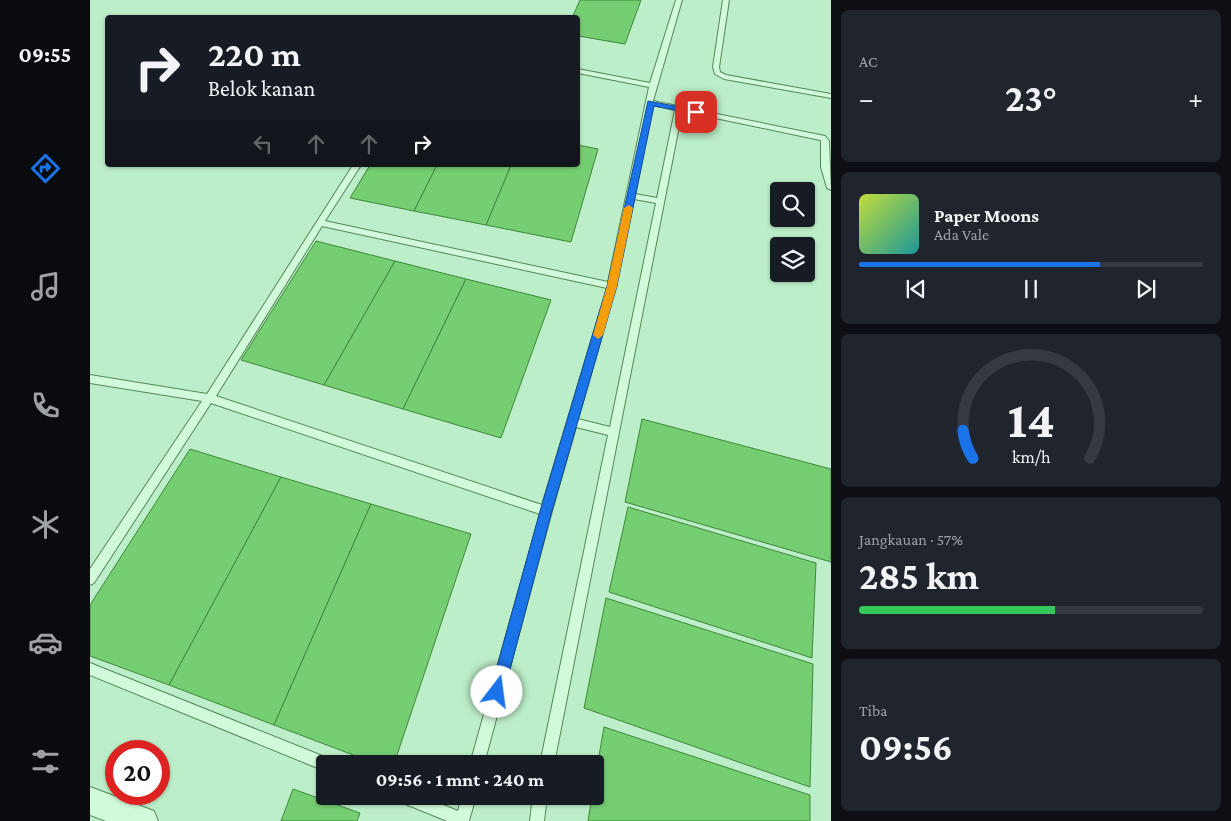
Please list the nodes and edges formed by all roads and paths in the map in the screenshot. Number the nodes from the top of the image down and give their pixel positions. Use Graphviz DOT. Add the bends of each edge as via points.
graph roads {
  1 [pos="679,0"];
  2 [pos="726,0"];
  3 [pos="580,71"];
  4 [pos="653,86"];
  5 [pos="831,96"];
  6 [pos="651,103"];
  7 [pos="679,109"];
  8 [pos="356,167"];
  9 [pos="831,188"];
  10 [pos="631,196"];
  11 [pos="660,201"];
  12 [pos="320,223"];
  13 [pos="612,286"];
  14 [pos="90,380"];
  15 [pos="209,398"];
  16 [pos="572,422"];
  17 [pos="614,432"];
  18 [pos="546,511"];
  19 [pos="90,579"];
  20 [pos="90,669"];
  21 [pos="479,755"];
  22 [pos="549,755"];
  23 [pos="316,760"];
  24 [pos="90,801"];
  25 [pos="424,805"];
  26 [pos="466,805"];
  27 [pos="539,805"];
  28 [pos="144,821"];
  29 [pos="462,821"];
  30 [pos="537,821"];
  1 -- 4 [label="lane"];
  2 -- 5 [label="lane" via="717,73 724,77"];
  3 -- 4 [label="lane"];
  4 -- 6 [label="lane"];
  6 -- 7 [label="lane"];
  6 -- 10 [label="lane"];
  7 -- 9 [label="lane" via="822,138"];
  7 -- 11 [label="lane"];
  8 -- 12 [label="lane"];
  10 -- 11 [label="lane"];
  10 -- 13 [label="lane"];
  11 -- 17 [label="lane"];
  12 -- 13 [label="lane"];
  12 -- 15 [label="lane"];
  13 -- 16 [label="lane"];
  14 -- 15 [label="lane"];
  15 -- 18 [label="lane"];
  15 -- 19 [label="lane"];
  16 -- 17 [label="lane"];
  16 -- 18 [label="lane"];
  17 -- 22 [label="lane"];
  18 -- 21 [label="lane"];
  20 -- 23 [label="lane"];
  24 -- 28 [label="street"];
  25 -- 29 [label="lane"];
  26 -- 29 [label="lane"];
  27 -- 30 [label="lane"];
}
